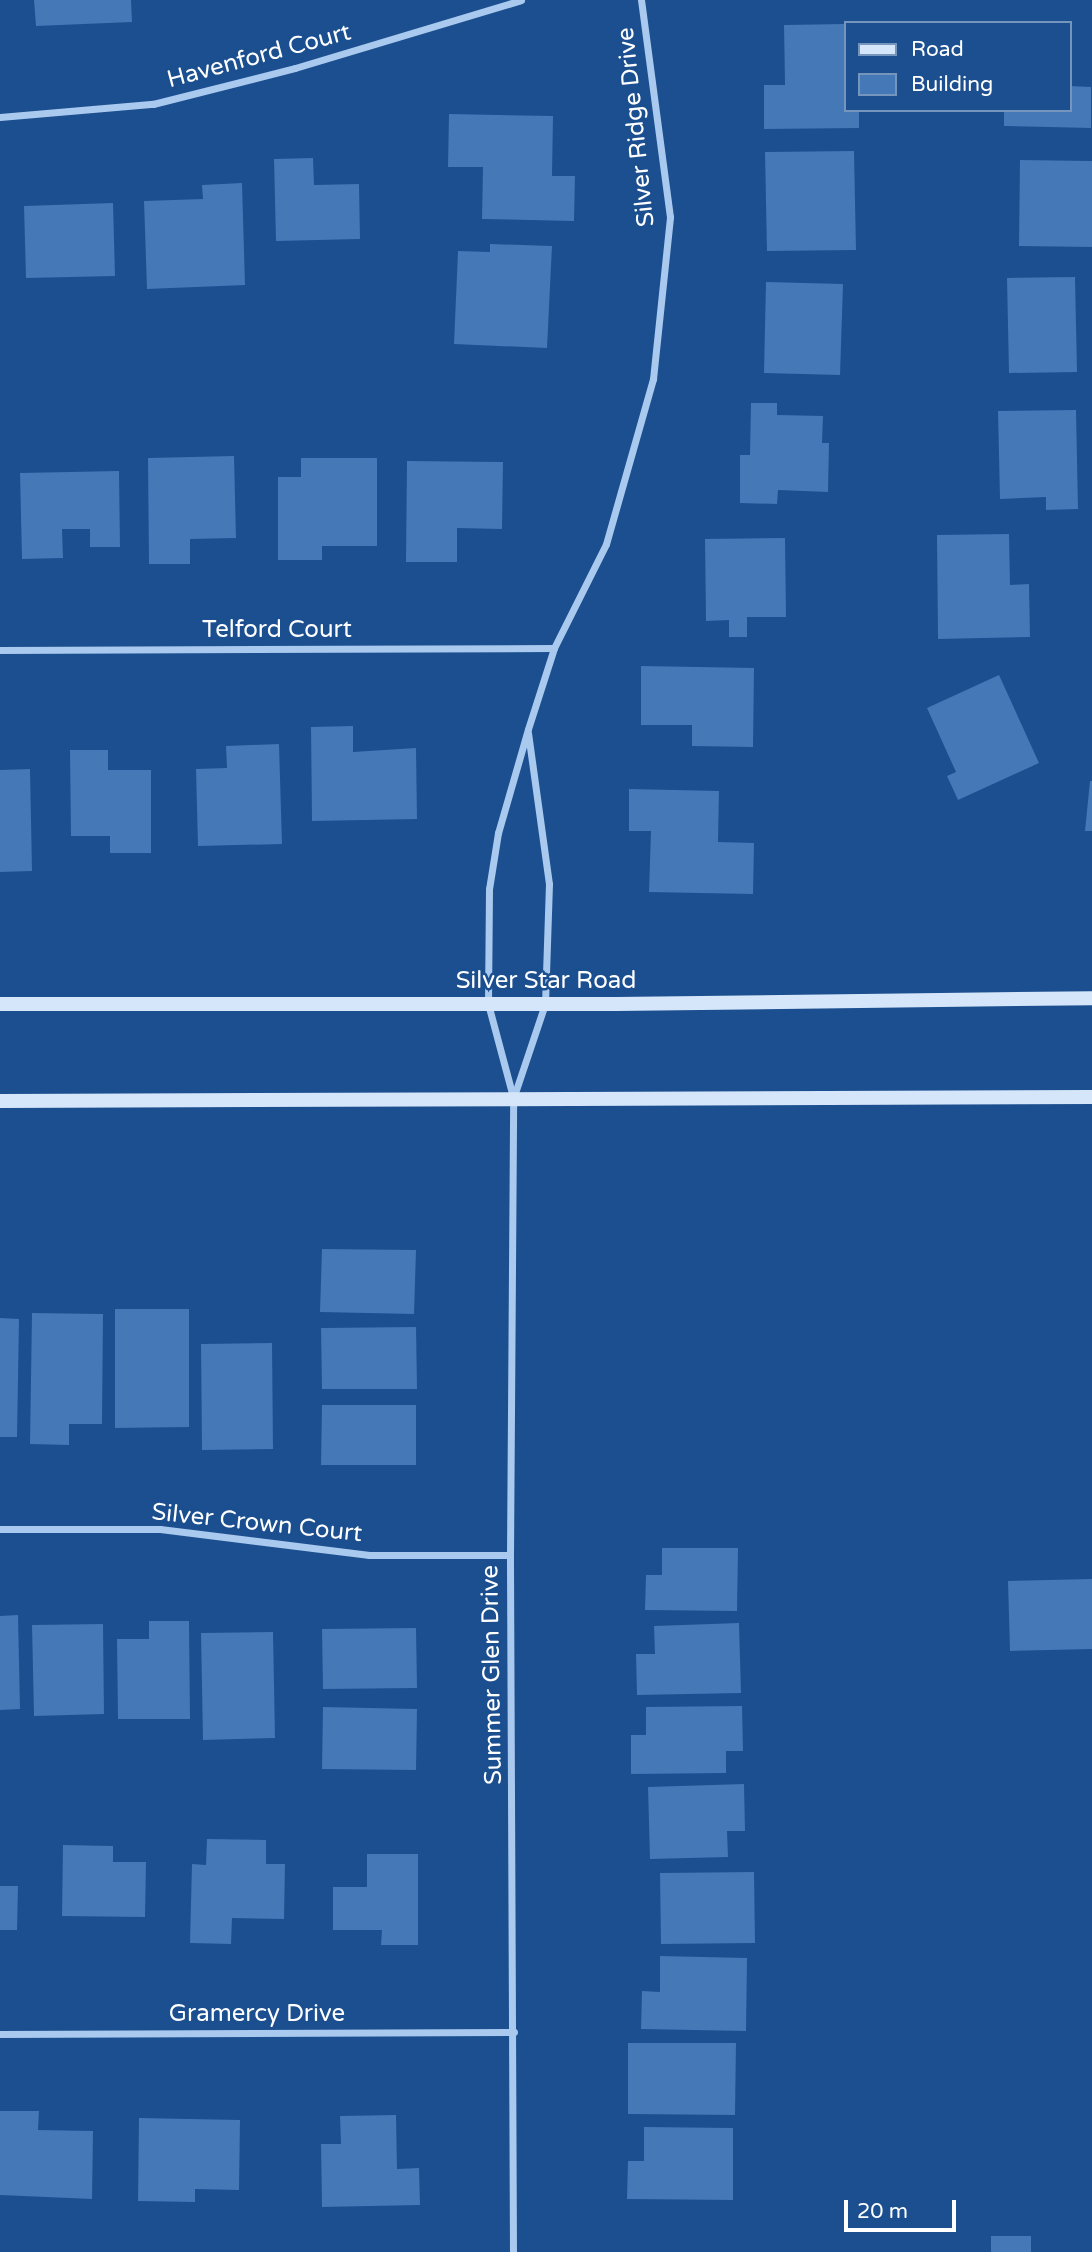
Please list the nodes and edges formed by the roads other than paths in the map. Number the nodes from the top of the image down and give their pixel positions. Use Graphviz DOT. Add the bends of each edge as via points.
graph roads {
  1 [pos="522,0"];
  2 [pos="642,0"];
  3 [pos="0,117"];
  4 [pos="554,648"];
  5 [pos="0,650"];
  6 [pos="528,729"];
  7 [pos="1092,998"];
  8 [pos="0,1004"];
  9 [pos="488,1004"];
  10 [pos="545,1004"];
  11 [pos="513,1097"];
  12 [pos="1092,1097"];
  13 [pos="0,1101"];
  14 [pos="0,1529"];
  15 [pos="510,1555"];
  16 [pos="514,2032"];
  17 [pos="0,2034"];
  18 [pos="513,2252"];
  1 -- 3 [label="street, Havenford Court" via="295,68 153,104"];
  2 -- 4 [label="street, Silver Ridge Drive" via="670,217 653,379 606,544"];
  4 -- 5 [label="street, Telford Court"];
  4 -- 6 [label="street, Silver Ridge Drive"];
  6 -- 9 [label="street, Silver Ridge Drive" via="498,833 489,889"];
  6 -- 10 [label="street, Silver Ridge Drive" via="550,884"];
  7 -- 10 [label="main road, Silver Star Road"];
  8 -- 9 [label="main road, Silver Star Road"];
  9 -- 10 [label="main road, Silver Star Road"];
  9 -- 11 [label="street, Silver Ridge Drive"];
  10 -- 11 [label="street, Silver Ridge Drive"];
  11 -- 12 [label="main road"];
  11 -- 13 [label="main road"];
  11 -- 15 [label="street, Summer Glen Drive"];
  14 -- 15 [label="street, Silver Crown Court" via="160,1529 369,1555"];
  15 -- 16 [label="street, Summer Glen Drive"];
  16 -- 17 [label="street, Gramercy Drive"];
  16 -- 18 [label="street, Summer Glen Drive"];
}
